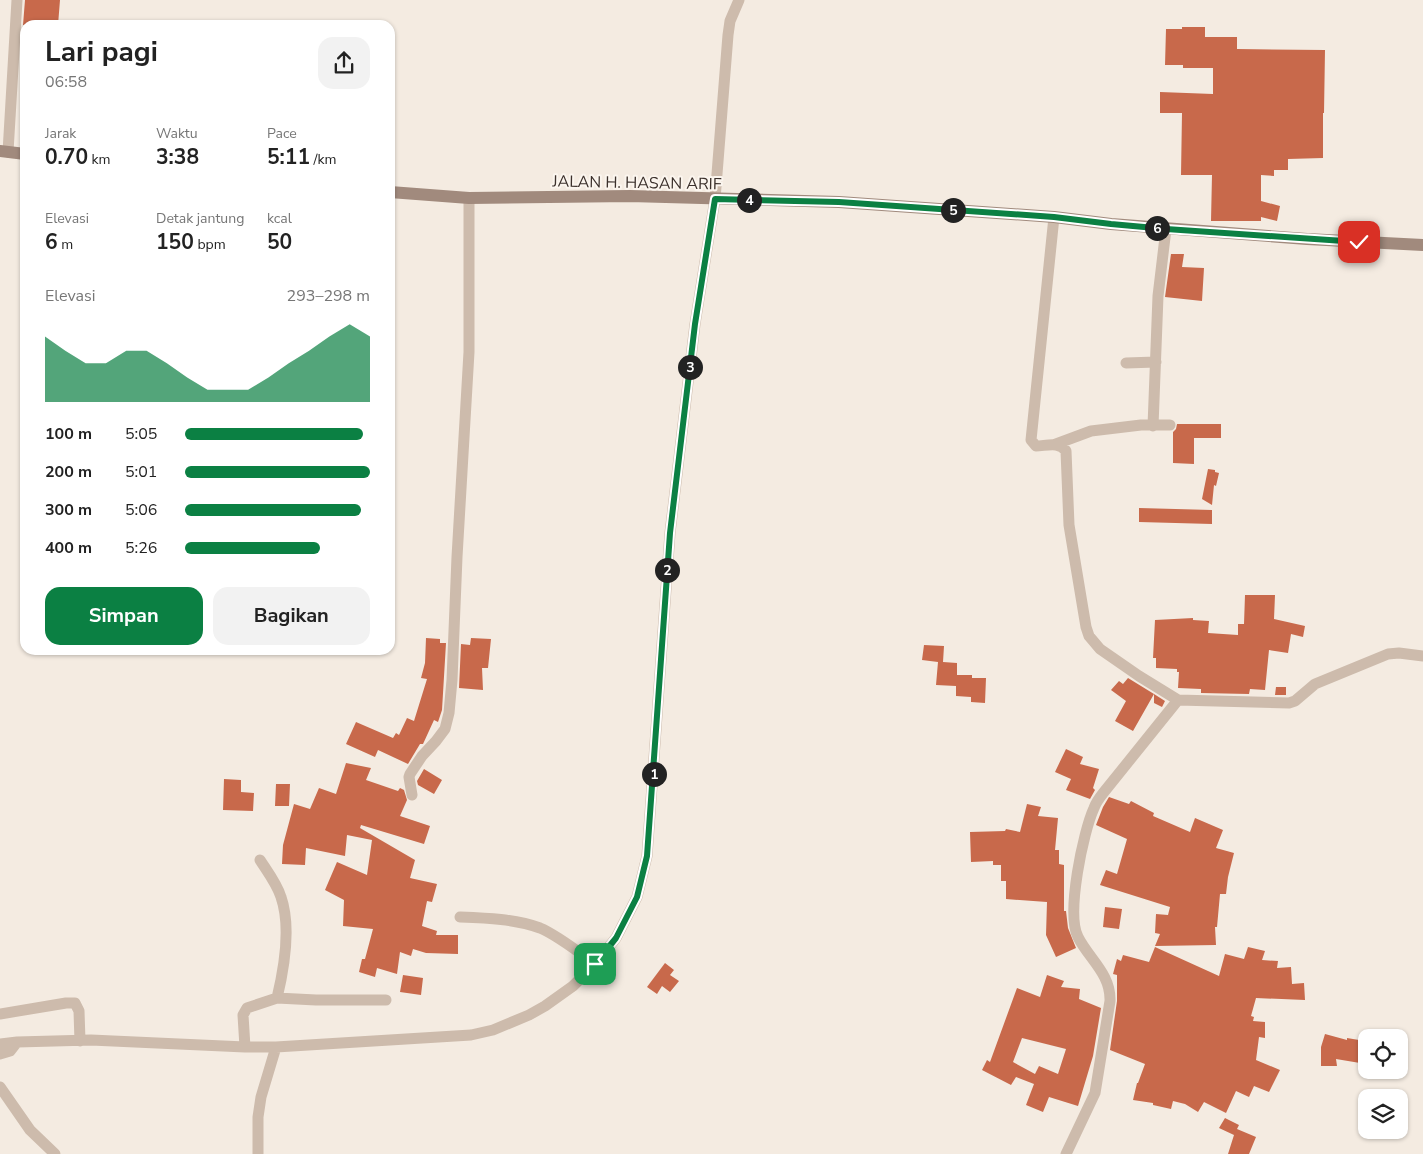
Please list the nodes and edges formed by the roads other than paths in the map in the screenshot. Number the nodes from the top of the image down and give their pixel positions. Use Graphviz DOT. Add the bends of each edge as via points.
graph roads {
  1 [pos="17,0"];
  2 [pos="738,0"];
  3 [pos="4,151"];
  4 [pos="20,153"];
  5 [pos="395,192"];
  6 [pos="469,198"];
  7 [pos="710,199"];
  8 [pos="1054,217"];
  9 [pos="1166,229"];
  10 [pos="1423,245"];
  11 [pos="1156,362"];
  12 [pos="1126,363"];
  13 [pos="1170,425"];
  14 [pos="1153,426"];
  15 [pos="1056,444"];
  16 [pos="1423,656"];
  17 [pos="1178,700"];
  18 [pos="412,795"];
  19 [pos="260,860"];
  20 [pos="460,917"];
  21 [pos="591,961"];
  22 [pos="277,998"];
  23 [pos="386,1000"];
  24 [pos="0,1014"];
  25 [pos="80,1038"];
  26 [pos="17,1042"];
  27 [pos="0,1044"];
  28 [pos="245,1047"];
  29 [pos="276,1047"];
  30 [pos="0,1054"];
  31 [pos="0,1087"];
  32 [pos="55,1154"];
  33 [pos="258,1154"];
  34 [pos="1066,1154"];
  1 -- 3 [label="street"];
  2 -- 7 [label="street" via="728,35"];
  3 -- 4 [label="main road"];
  5 -- 6 [label="main road, JALAN H. HASAN ARIF"];
  6 -- 7 [label="main road, JALAN H. HASAN ARIF"];
  6 -- 18 [label="street" via="469,352 451,688 445,728 410,774"];
  7 -- 8 [label="main road, JALAN H. HASAN ARIF" via="839,202"];
  7 -- 21 [label="street" via="670,533 647,856 637,897 616,938"];
  8 -- 9 [label="main road, JALAN H. HASAN ARIF"];
  8 -- 15 [label="street" via="1031,440 1036,446"];
  9 -- 10 [label="main road, JALAN H. HASAN ARIF"];
  9 -- 11 [label="street" via="1158,296"];
  11 -- 12 [label="street"];
  11 -- 14 [label="street"];
  13 -- 14 [label="street"];
  14 -- 15 [label="street" via="1091,431"];
  15 -- 17 [label="street" via="1066,451 1069,525 1089,636 1100,649"];
  16 -- 17 [label="street" via="1388,654 1315,684 1289,703"];
  17 -- 34 [label="street" via="1104,792 1094,808 1088,829 1078,870 1074,925 1111,991 1095,1093"];
  19 -- 22 [label="street" via="281,896 284,911 285,941"];
  20 -- 21 [label="street" via="490,918 542,929"];
  21 -- 29 [label="street" via="573,986 545,1006 493,1030 471,1035"];
  22 -- 23 [label="street"];
  22 -- 28 [label="street" via="247,1008 243,1015"];
  24 -- 25 [label="street" via="75,1004 79,1011"];
  25 -- 26 [label="street"];
  25 -- 28 [label="street"];
  26 -- 27 [label="street"];
  26 -- 30 [label="street" via="10,1051"];
  28 -- 29 [label="street"];
  29 -- 33 [label="street" via="261,1097"];
  31 -- 32 [label="street" via="30,1130"];
}
